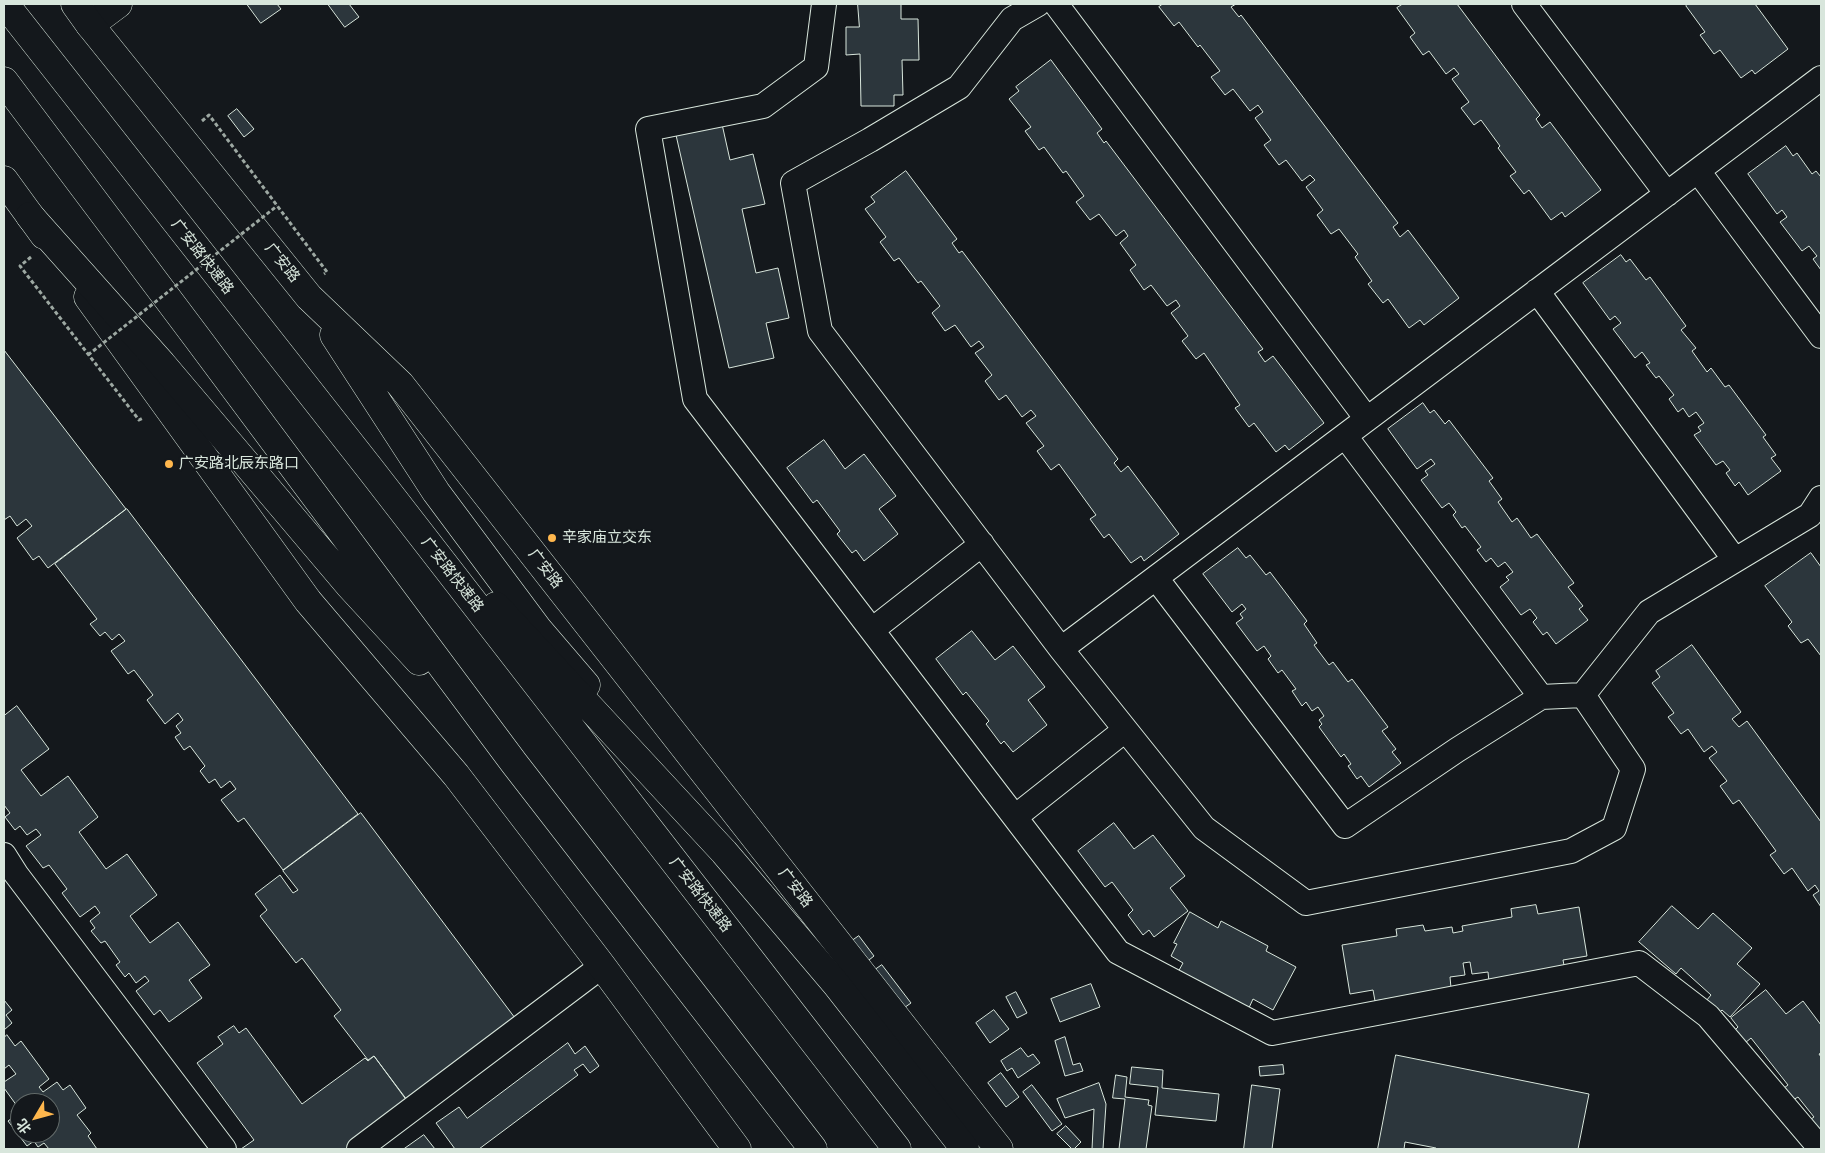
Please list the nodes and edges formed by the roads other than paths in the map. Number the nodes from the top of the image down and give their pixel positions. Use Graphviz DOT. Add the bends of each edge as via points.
graph roads {
  1 [pos="6,4"];
  2 [pos="118,4"];
  3 [pos="824,4"];
  4 [pos="1038,4"];
  5 [pos="1056,4"];
  6 [pos="1524,4"];
  7 [pos="83,14"];
  8 [pos="1821,78"];
  9 [pos="4,81"];
  10 [pos="1698,171"];
  11 [pos="4,180"];
  12 [pos="1667,194"];
  13 [pos="30,216"];
  14 [pos="1538,291"];
  15 [pos="309,297"];
  16 [pos="1821,336"];
  17 [pos="1367,419"];
  18 [pos="1345,436"];
  19 [pos="370,470"];
  20 [pos="1821,498"];
  21 [pos="982,544"];
  22 [pos="1735,560"];
  23 [pos="1156,578"];
  24 [pos="872,630"];
  25 [pos="1061,649"];
  26 [pos="1583,695"];
  27 [pos="1541,696"];
  28 [pos="1125,730"];
  29 [pos="514,763"];
  30 [pos="1015,817"];
  31 [pos="724,852"];
  32 [pos="4,854"];
  33 [pos="602,966"];
  34 [pos="704,1008"];
  35 [pos="224,1149"];
  36 [pos="359,1149"];
  37 [pos="737,1149"];
  38 [pos="790,1149"];
  39 [pos="813,1149"];
  40 [pos="897,1149"];
  41 [pos="965,1149"];
  42 [pos="999,1149"];
  43 [pos="1821,1149"];
  1 -- 19 [label="main road, 广安路快速路"];
  2 -- 7 [label="main road"];
  3 -- 24 [label="street" via="816,67 763,106 648,129 695,399"];
  4 -- 21 [label="street" via="1012,18 958,87 793,183 820,331"];
  5 -- 17 [label="street"];
  6 -- 12 [label="street"];
  7 -- 15 [label="main road, 广安路"];
  8 -- 10 [label="street"];
  9 -- 29 [label="main road"];
  10 -- 12 [label="street"];
  10 -- 16 [label="street"];
  11 -- 13 [label="main road"];
  12 -- 14 [label="street"];
  13 -- 29 [label="main road" via="162,364 349,585"];
  13 -- 33 [label="main road" via="308,601 456,775"];
  14 -- 17 [label="street"];
  14 -- 22 [label="street"];
  15 -- 31 [label="main road" via="436,492 527,614"];
  15 -- 42 [label="main road, 广安路" via="400,384"];
  17 -- 18 [label="street"];
  18 -- 23 [label="street"];
  18 -- 27 [label="street"];
  19 -- 31 [label="main road"];
  19 -- 40 [label="main road, 广安路快速路"];
  20 -- 22 [label="street" via="1810,515"];
  21 -- 24 [label="street"];
  21 -- 25 [label="street"];
  22 -- 26 [label="street" via="1649,612"];
  23 -- 25 [label="street"];
  23 -- 27 [label="street" via="1345,826"];
  24 -- 30 [label="street"];
  25 -- 28 [label="street"];
  26 -- 27 [label="street"];
  26 -- 28 [label="street" via="1633,770 1614,828 1571,851 1306,903 1204,828"];
  28 -- 30 [label="street"];
  29 -- 34 [label="main road"];
  30 -- 43 [label="street" via="1118,952 1272,1033 1639,962 1708,1016"];
  31 -- 41 [label="main road" via="836,984"];
  32 -- 35 [label="street"];
  33 -- 36 [label="street"];
  33 -- 37 [label="main road"];
  34 -- 38 [label="main road"];
  34 -- 39 [label="main road"];
}
